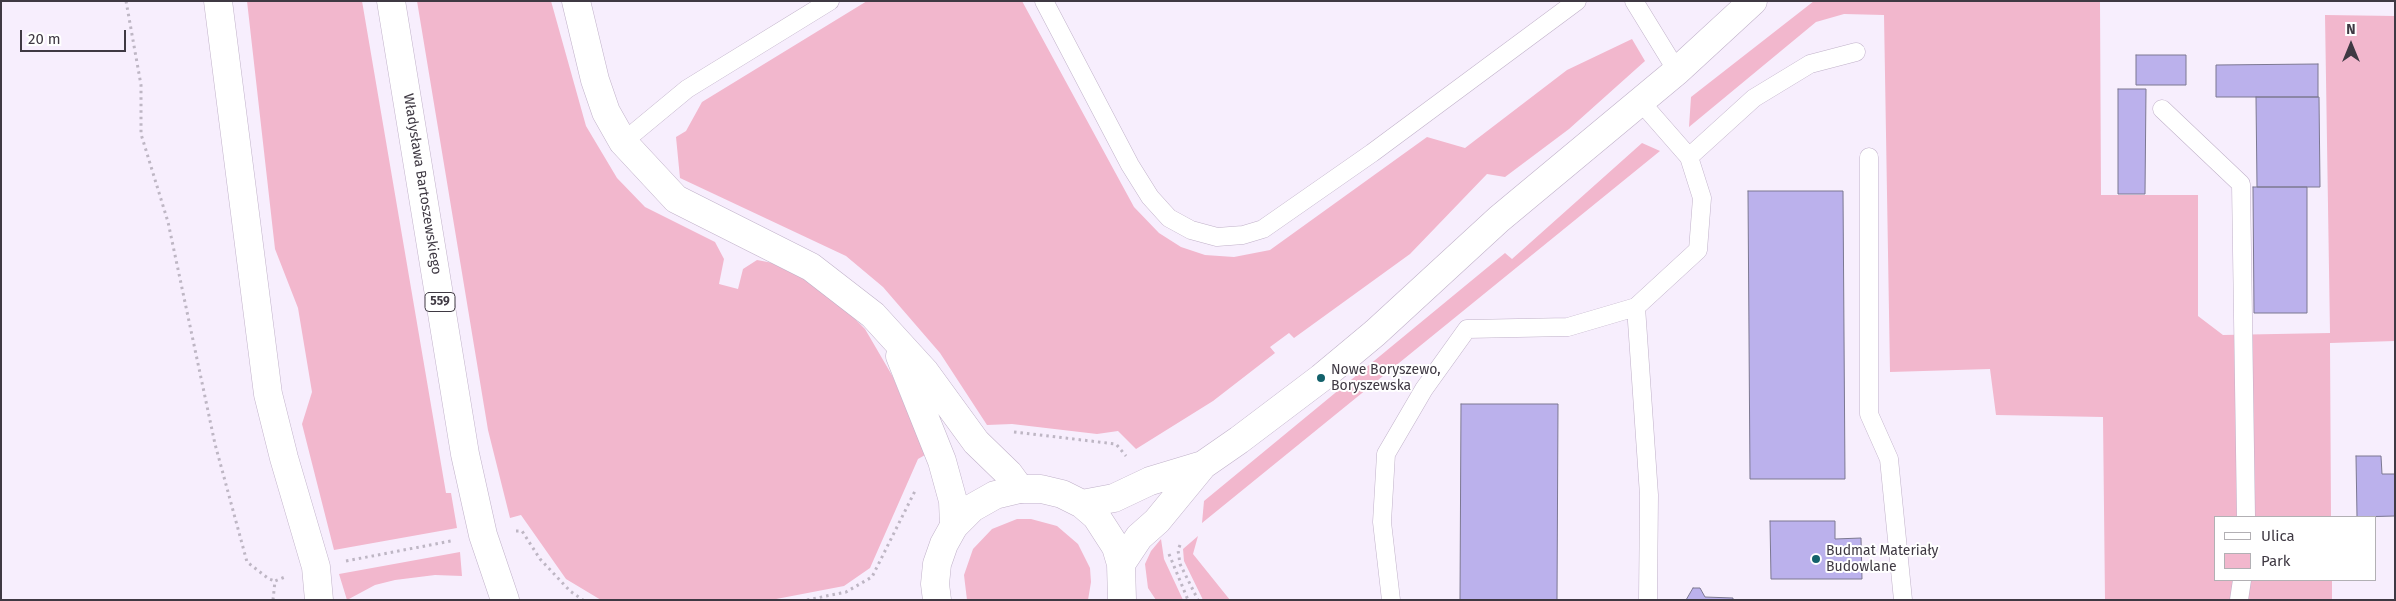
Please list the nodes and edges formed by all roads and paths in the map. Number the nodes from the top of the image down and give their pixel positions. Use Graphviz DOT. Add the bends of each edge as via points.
graph roads {
  1 [pos="126,1"];
  2 [pos="218,1"];
  3 [pos="391,1"];
  4 [pos="576,1"];
  5 [pos="830,1"];
  6 [pos="1044,1"];
  7 [pos="1577,1"];
  8 [pos="1634,1"];
  9 [pos="1753,1"];
  10 [pos="1856,52"];
  11 [pos="1677,71"];
  12 [pos="1640,101"];
  13 [pos="2162,109"];
  14 [pos="623,142"];
  15 [pos="1869,156"];
  16 [pos="1689,157"];
  17 [pos="1636,306"];
  18 [pos="892,336"];
  19 [pos="1203,465"];
  20 [pos="1020,489"];
  21 [pos="1082,504"];
  22 [pos="2246,516"];
  23 [pos="954,526"];
  24 [pos="483,535"];
  25 [pos="316,566"];
  26 [pos="275,581"];
  27 [pos="2242,581"];
  28 [pos="1126,587"];
  29 [pos="930,595"];
  30 [pos="273,600"];
  31 [pos="319,600"];
  32 [pos="505,600"];
  33 [pos="583,600"];
  34 [pos="1391,600"];
  35 [pos="1648,600"];
  36 [pos="1903,600"];
  37 [pos="2239,600"];
  1 -- 26 [label="path" via="141,85 141,134 168,222 215,444 247,562 269,580"];
  2 -- 25 [label="main road" via="268,394"];
  3 -- 24 [label="main road, Władysława Bartoszewskiego / 559" via="465,454"];
  4 -- 14 [label="main road" via="595,80 606,112"];
  5 -- 14 [label="lane" via="687,89"];
  6 -- 7 [label="lane" via="1130,165 1150,196 1169,218 1191,230 1217,236 1243,235 1263,229 1372,153"];
  8 -- 11 [label="lane"];
  9 -- 11 [label="main road"];
  10 -- 16 [label="lane" via="1810,64 1754,98"];
  11 -- 12 [label="main road"];
  12 -- 16 [label="lane"];
  12 -- 19 [label="main road" via="1499,219 1374,333"];
  13 -- 22 [label="lane" via="2241,184"];
  14 -- 18 [label="main road" via="676,199 811,266 873,315"];
  15 -- 36 [label="lane" via="1869,414 1889,459"];
  16 -- 17 [label="lane" via="1702,198 1698,250"];
  17 -- 34 [label="lane" via="1568,326 1467,330 1424,389 1386,454 1382,522"];
  17 -- 35 [label="lane" via="1649,495"];
  18 -- 20 [label="main road" via="925,372 976,442"];
  18 -- 23 [label="main road" via="942,461 953,501"];
  19 -- 21 [label="main road" via="1176,472 1114,498"];
  19 -- 28 [label="main road" via="1157,521 1139,537"];
  20 -- 21 [label="main road" via="1042,489"];
  20 -- 23 [label="main road" via="994,495 972,508"];
  21 -- 28 [label="main road" via="1108,530 1116,546"];
  23 -- 29 [label="main road" via="937,564"];
  24 -- 25 [label="path"];
  24 -- 32 [label="main road, Władysława Bartoszewskiego / 559"];
  24 -- 33 [label="path" via="522,531 540,560"];
  25 -- 26 [label="path"];
  25 -- 31 [label="main road"];
  26 -- 30 [label="path"];
  27 -- 37 [label="lane"];
}
